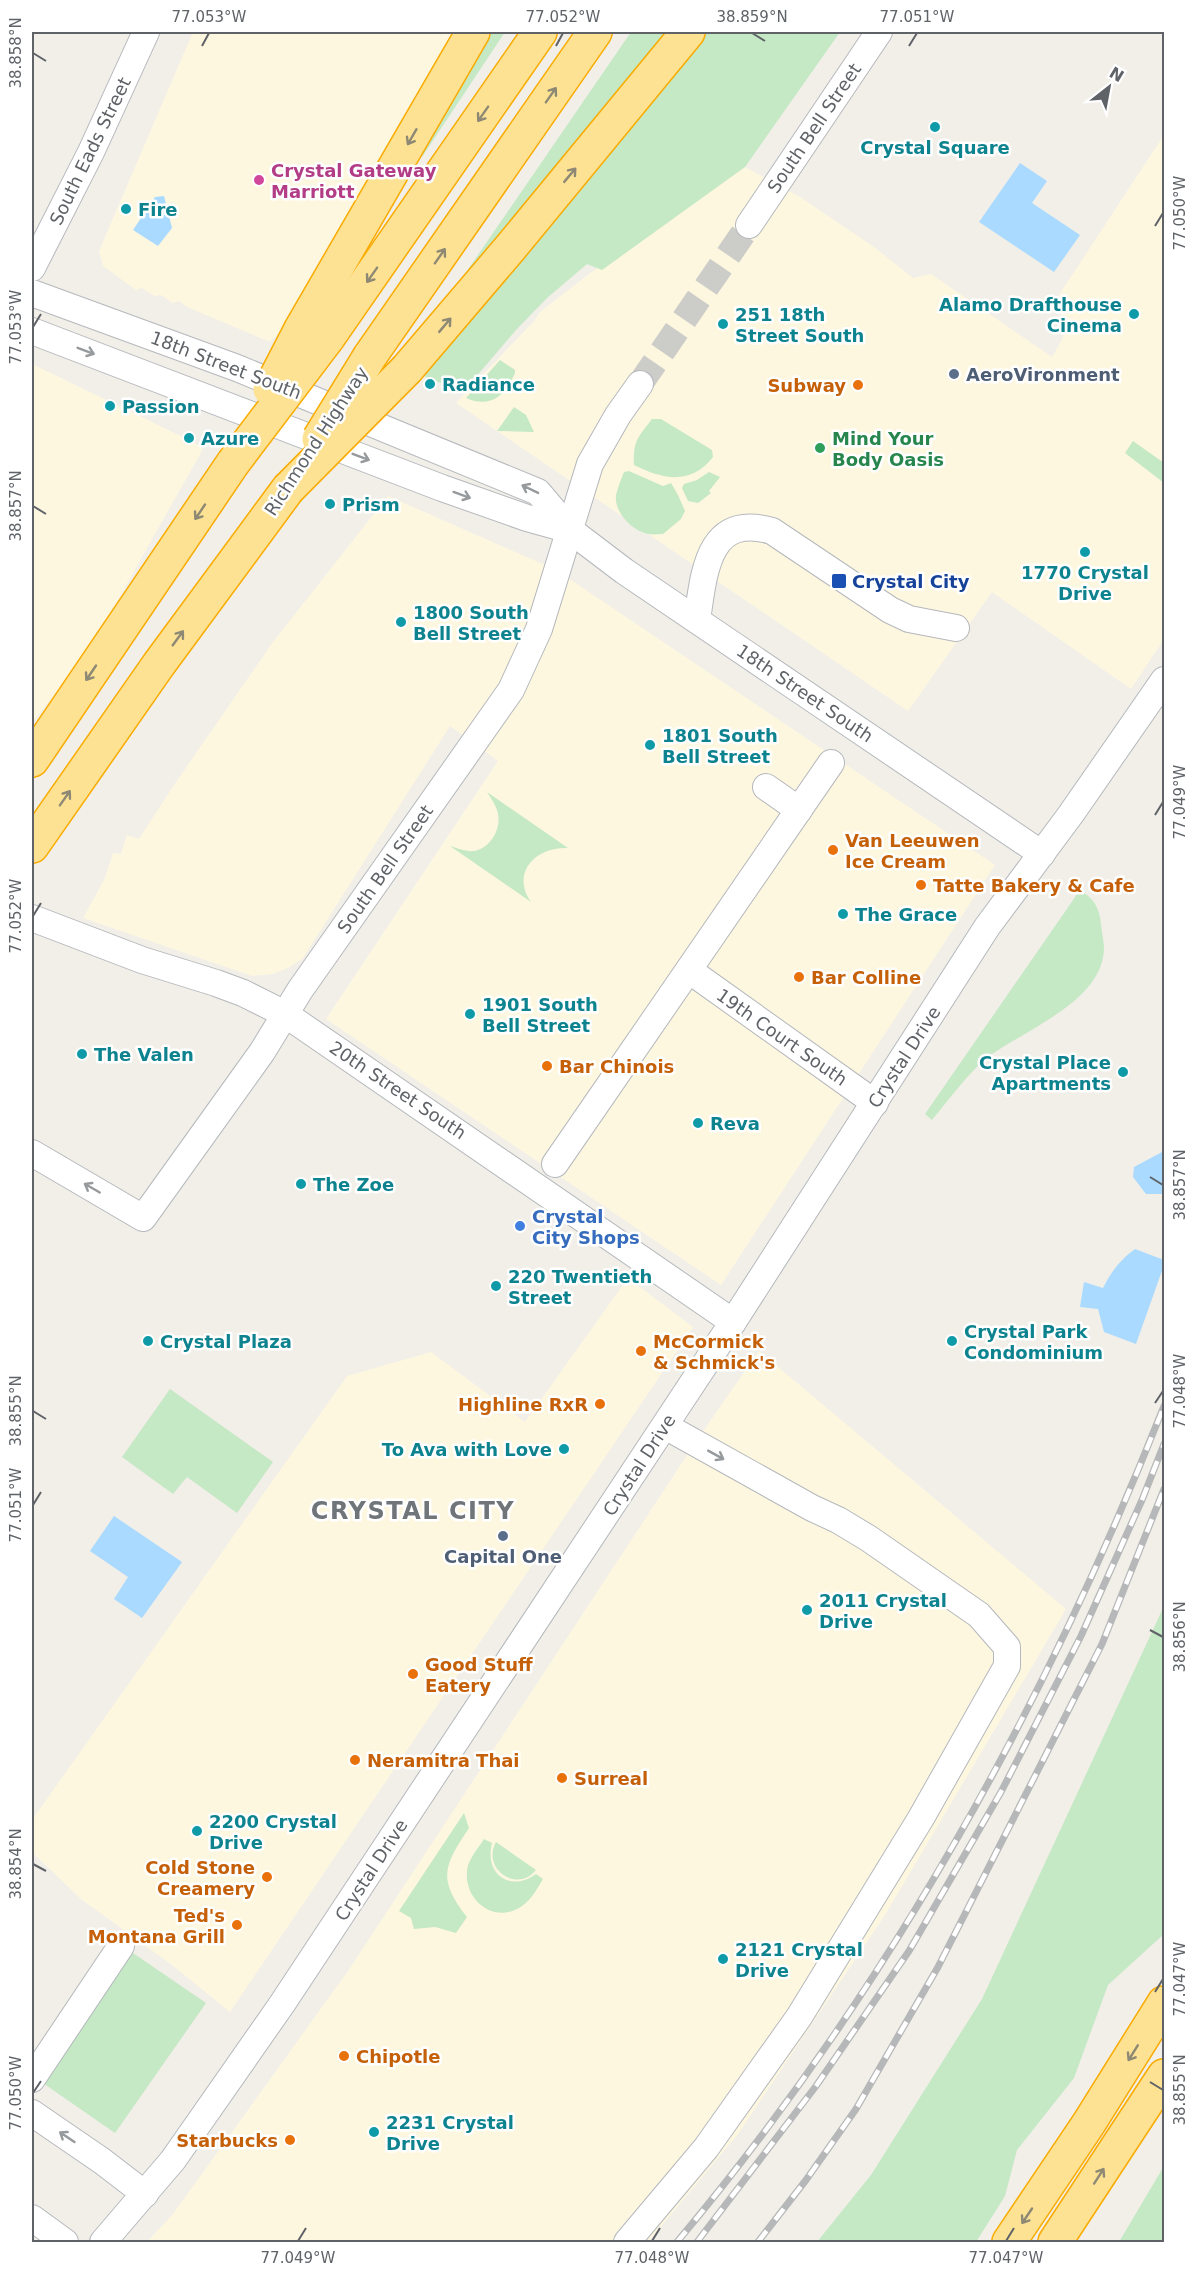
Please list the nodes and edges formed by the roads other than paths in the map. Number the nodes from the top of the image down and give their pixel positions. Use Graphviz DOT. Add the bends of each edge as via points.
graph roads {
  1 [pos="146,32"];
  2 [pos="473,32"];
  3 [pos="540,32"];
  4 [pos="595,32"];
  5 [pos="688,32"];
  6 [pos="879,32"];
  7 [pos="749,225"];
  8 [pos="32,268"];
  9 [pos="32,293"];
  10 [pos="32,331"];
  11 [pos="314,334"];
  12 [pos="640,384"];
  13 [pos="288,489"];
  14 [pos="570,530"];
  15 [pos="698,620"];
  16 [pos="956,628"];
  17 [pos="1164,680"];
  18 [pos="32,760"];
  19 [pos="831,763"];
  20 [pos="766,787"];
  21 [pos="799,810"];
  22 [pos="32,846"];
  23 [pos="1042,854"];
  24 [pos="32,918"];
  25 [pos="690,971"];
  26 [pos="285,1014"];
  27 [pos="875,1103"];
  28 [pos="32,1153"];
  29 [pos="555,1164"];
  30 [pos="733,1322"];
  31 [pos="665,1426"];
  32 [pos="120,1946"];
  33 [pos="1164,2003"];
  34 [pos="1164,2076"];
  35 [pos="32,2079"];
  36 [pos="32,2113"];
  37 [pos="145,2194"];
  38 [pos="32,2218"];
  39 [pos="65,2242"];
  40 [pos="104,2242"];
  41 [pos="627,2242"];
  42 [pos="1009,2242"];
  43 [pos="1055,2242"];
  1 -- 8 [label="street, South Eads Street"];
  2 -- 11 [label="highway, one-way"];
  3 -- 11 [label="highway, one-way"];
  13 -- 4 [label="highway, Richmond Highway, one-way, bridge" via="370,356"];
  13 -- 5 [label="highway, one-way, bridge" via="406,369"];
  6 -- 7 [label="street, South Bell Street"];
  14 -- 9 [label="street, 18th Street South, one-way" via="538,492 237,368"];
  10 -- 14 [label="street, 18th Street South, one-way" via="442,488"];
  11 -- 18 [label="highway, one-way, bridge" via="233,463"];
  12 -- 14 [label="street, South Bell Street" via="590,464"];
  22 -- 13 [label="highway, Richmond Highway, one-way"];
  14 -- 15 [label="street, 18th Street South"];
  14 -- 26 [label="street, South Bell Street" via="539,629 511,690"];
  15 -- 16 [label="street" via="705,571 714,548 729,532 758,527 772,531 890,610 909,619"];
  15 -- 23 [label="street, 18th Street South"];
  17 -- 23 [label="street, Crystal Drive"];
  19 -- 21 [label="street"];
  20 -- 21 [label="street"];
  21 -- 25 [label="street"];
  23 -- 27 [label="street, Crystal Drive" via="987,927"];
  24 -- 26 [label="street, 20th Street South" via="142,960 234,989"];
  25 -- 27 [label="street, 19th Court South"];
  25 -- 29 [label="street"];
  26 -- 28 [label="street, South Bell Street, one-way" via="143,1218"];
  26 -- 30 [label="street, 20th Street South"];
  27 -- 30 [label="street, Crystal Drive"];
  30 -- 31 [label="street, Crystal Drive"];
  31 -- 37 [label="street, Crystal Drive" via="282,2004"];
  31 -- 41 [label="street, one-way" via="838,1520 979,1615 1007,1647 1007,1666 921,1818 800,2017 706,2148"];
  32 -- 35 [label="street"];
  33 -- 42 [label="highway, one-way"];
  43 -- 34 [label="highway, one-way"];
  37 -- 36 [label="street, one-way"];
  37 -- 40 [label="street, Crystal Drive"];
  38 -- 39 [label="street"];
}
